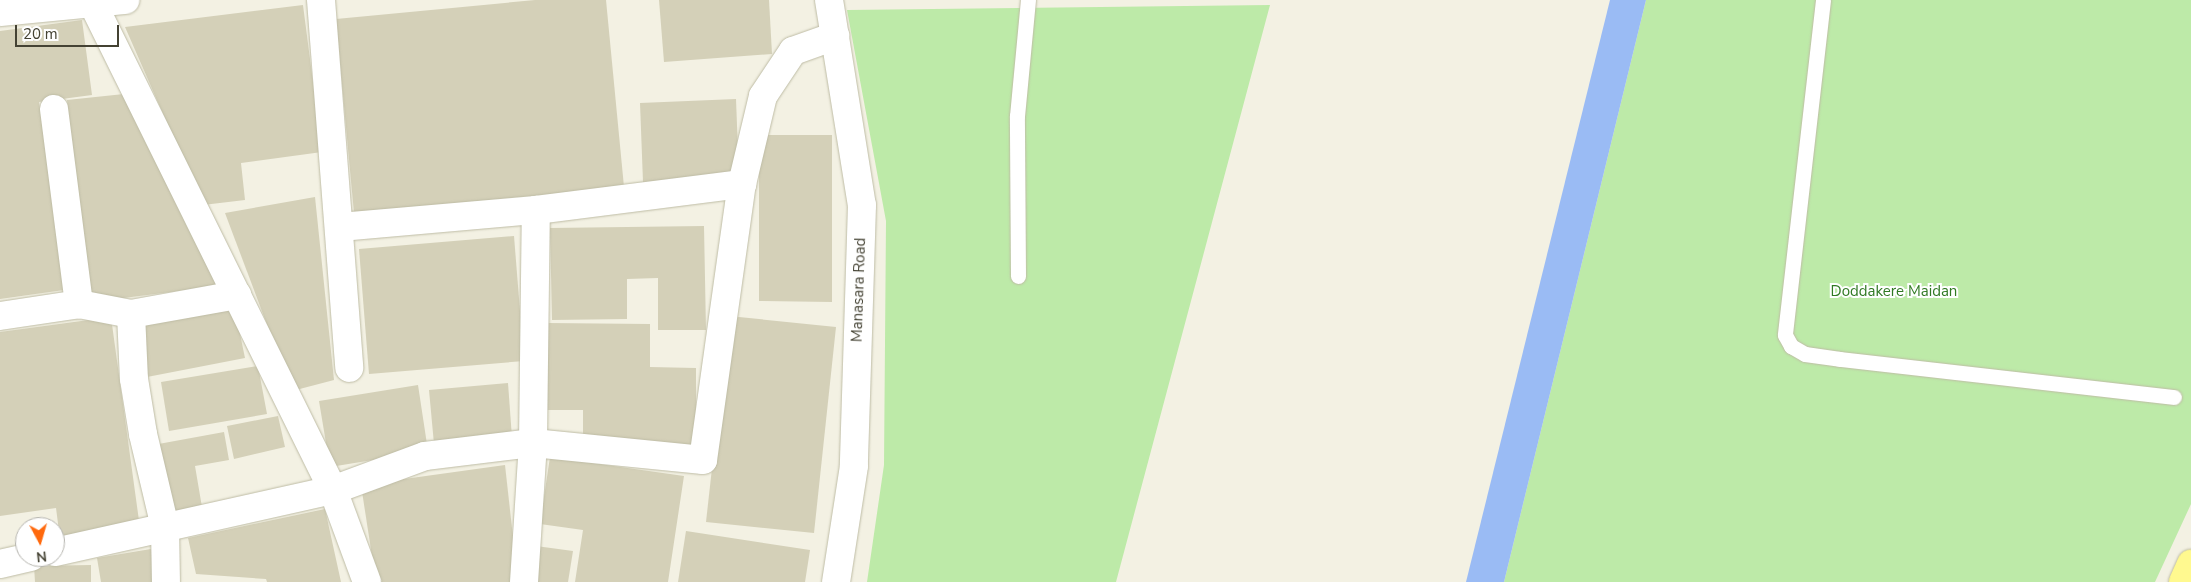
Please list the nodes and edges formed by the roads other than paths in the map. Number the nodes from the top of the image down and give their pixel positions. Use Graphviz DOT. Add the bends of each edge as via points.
graph roads {
  1 [pos="126,0"];
  2 [pos="321,0"];
  3 [pos="829,0"];
  4 [pos="1028,0"];
  5 [pos="1823,0"];
  6 [pos="92,1"];
  7 [pos="0,12"];
  8 [pos="835,36"];
  9 [pos="54,109"];
  10 [pos="742,184"];
  11 [pos="536,210"];
  12 [pos="340,227"];
  13 [pos="1018,276"];
  14 [pos="237,295"];
  15 [pos="79,304"];
  16 [pos="131,314"];
  17 [pos="0,316"];
  18 [pos="349,368"];
  19 [pos="2174,397"];
  20 [pos="533,443"];
  21 [pos="333,490"];
  22 [pos="165,527"];
  23 [pos="65,550"];
  24 [pos="2191,564"];
  25 [pos="166,582"];
  26 [pos="367,582"];
  27 [pos="524,582"];
  28 [pos="836,582"];
  29 [pos="2184,582"];
  1 -- 6 [label="street"];
  2 -- 12 [label="street"];
  3 -- 8 [label="street, Manasara Road"];
  4 -- 13 [label="lane" via="1017,116"];
  5 -- 19 [label="lane" via="1785,335 1791,346 1805,354 1840,359"];
  6 -- 7 [label="street"];
  6 -- 14 [label="street"];
  8 -- 10 [label="street" via="793,51 763,96"];
  8 -- 28 [label="street, Manasara Road" via="862,205 854,466"];
  9 -- 15 [label="street"];
  10 -- 11 [label="street"];
  10 -- 20 [label="street" via="703,460"];
  11 -- 12 [label="street"];
  11 -- 20 [label="street"];
  12 -- 18 [label="street"];
  14 -- 16 [label="street"];
  14 -- 21 [label="street"];
  15 -- 16 [label="street"];
  15 -- 17 [label="street"];
  16 -- 22 [label="street" via="134,379"];
  20 -- 21 [label="street" via="425,456"];
  20 -- 27 [label="street"];
  21 -- 22 [label="street"];
  21 -- 26 [label="street"];
  22 -- 23 [label="street"];
  22 -- 25 [label="street"];
  24 -- 29 [label="main road"];
}
